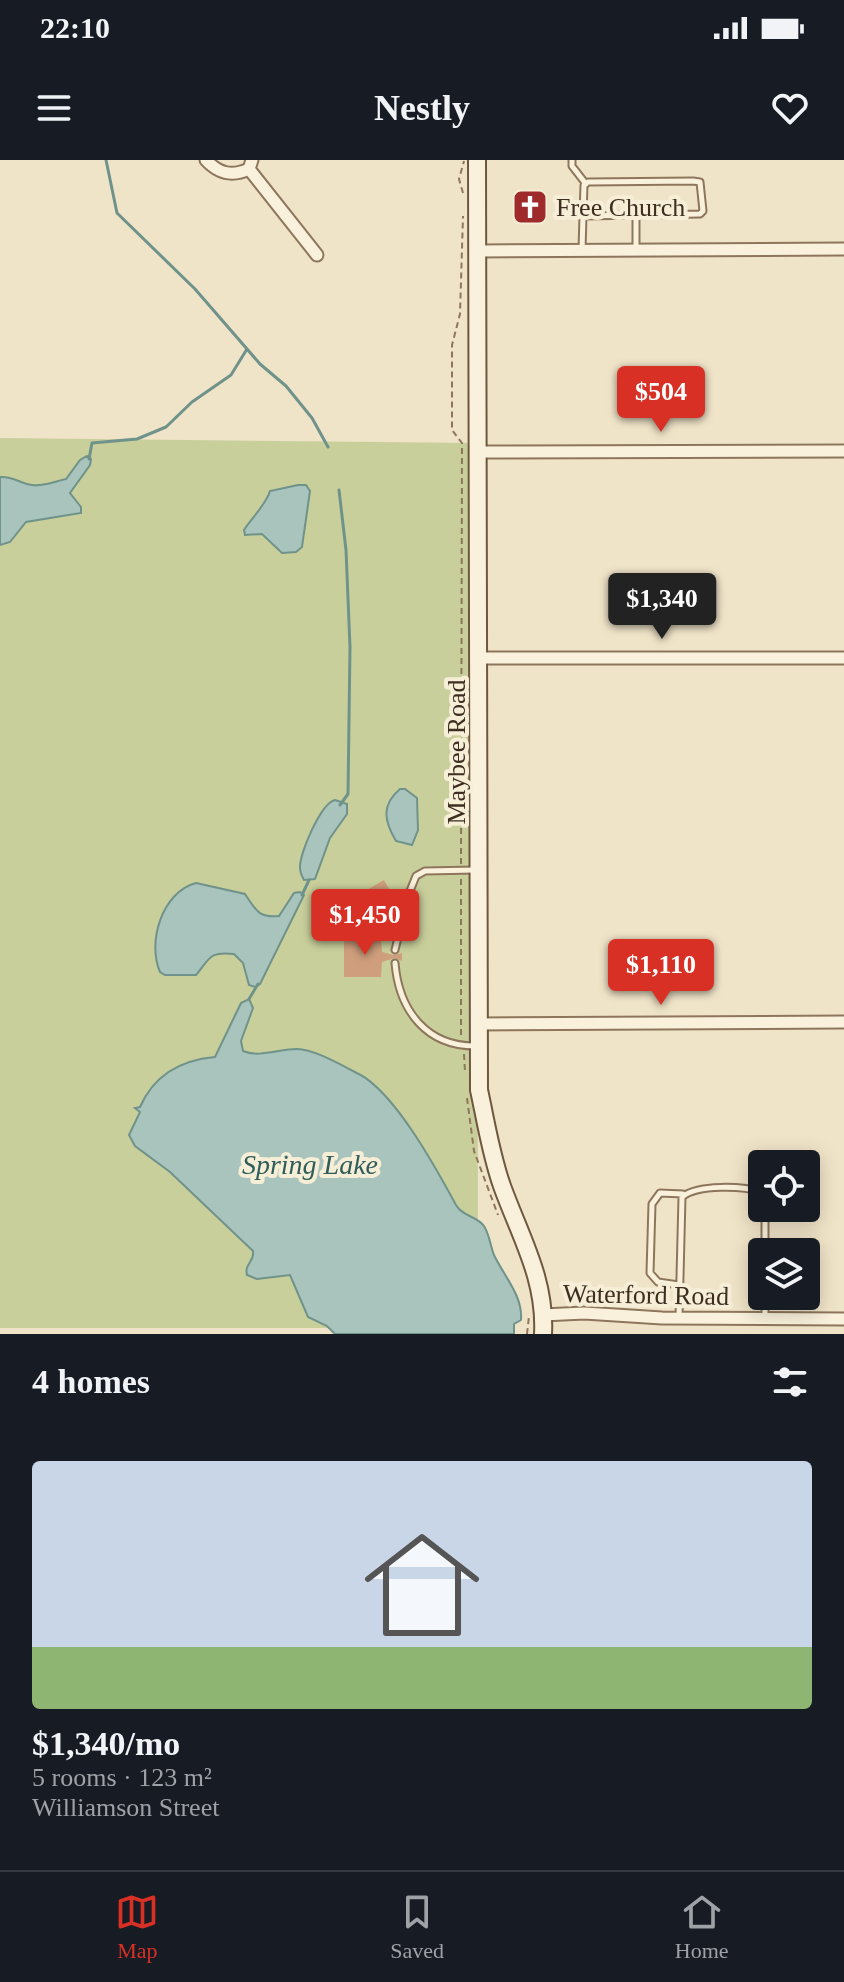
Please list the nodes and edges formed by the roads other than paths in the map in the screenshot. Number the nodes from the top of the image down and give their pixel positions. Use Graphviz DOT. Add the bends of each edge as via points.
graph roads {
  1 [pos="206,160"];
  2 [pos="477,160"];
  3 [pos="572,160"];
  4 [pos="251,164"];
  5 [pos="586,184"];
  6 [pos="636,215"];
  7 [pos="583,216"];
  8 [pos="636,249"];
  9 [pos="844,249"];
  10 [pos="582,250"];
  11 [pos="478,251"];
  12 [pos="317,255"];
  13 [pos="844,451"];
  14 [pos="479,452"];
  15 [pos="480,658"];
  16 [pos="844,658"];
  17 [pos="480,870"];
  18 [pos="395,950"];
  19 [pos="395,963"];
  20 [pos="844,1022"];
  21 [pos="479,1024"];
  22 [pos="478,1046"];
  23 [pos="748,1191"];
  24 [pos="684,1194"];
  25 [pos="679,1285"];
  26 [pos="765,1310"];
  27 [pos="543,1315"];
  28 [pos="679,1319"];
  29 [pos="765,1319"];
  30 [pos="844,1319"];
  31 [pos="543,1334"];
  1 -- 4 [label="street" via="230,174"];
  2 -- 11 [label="main road, Maybee Road"];
  3 -- 5 [label="lane"];
  4 -- 12 [label="street"];
  5 -- 6 [label="lane" via="693,181 703,186 700,214"];
  5 -- 7 [label="lane"];
  6 -- 7 [label="lane"];
  6 -- 8 [label="lane"];
  7 -- 10 [label="lane"];
  8 -- 9 [label="street"];
  8 -- 10 [label="street"];
  10 -- 11 [label="street"];
  11 -- 14 [label="main road, Maybee Road"];
  13 -- 14 [label="street"];
  14 -- 15 [label="main road, Maybee Road"];
  15 -- 16 [label="street"];
  15 -- 17 [label="main road, Maybee Road"];
  17 -- 18 [label="lane" via="425,871 416,876"];
  17 -- 21 [label="main road, Maybee Road"];
  19 -- 22 [label="lane" via="400,990 423,1028 451,1045"];
  20 -- 21 [label="street"];
  21 -- 22 [label="main road, Maybee Road"];
  22 -- 27 [label="main road, Maybee Road" via="479,1090 491,1148 535,1268"];
  23 -- 24 [label="lane"];
  24 -- 25 [label="lane"];
  24 -- 25 [label="lane" via="660,1193 652,1204 650,1273 658,1282"];
  25 -- 28 [label="lane"];
  26 -- 29 [label="lane"];
  27 -- 28 [label="street, Waterford Road"];
  27 -- 31 [label="main road, Maybee Road"];
  28 -- 29 [label="street, Waterford Road"];
  29 -- 30 [label="street, Waterford Road"];
}
